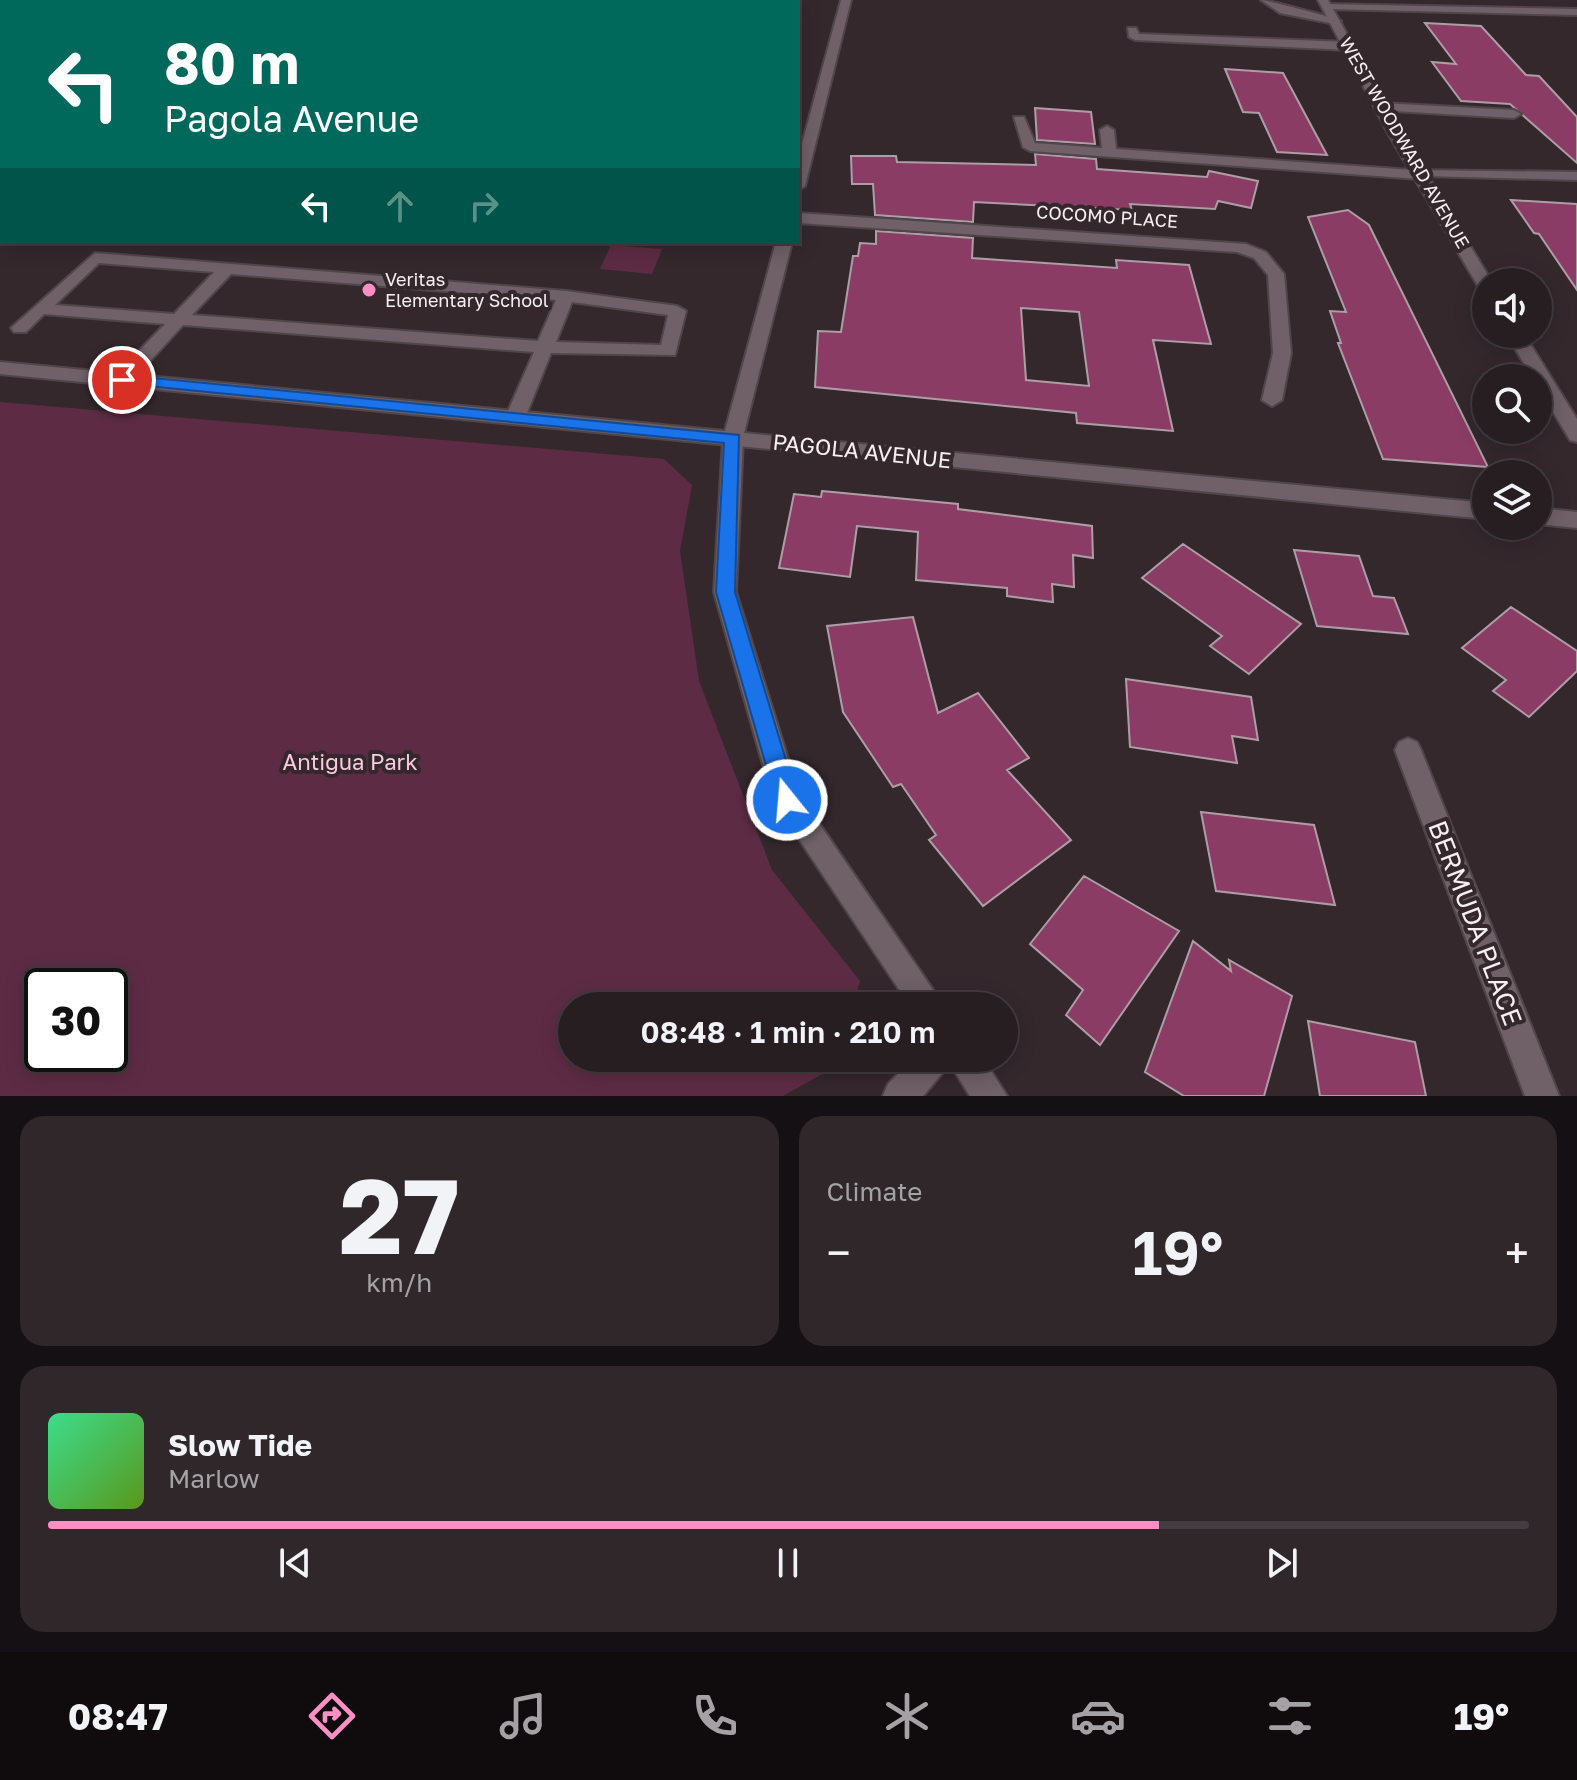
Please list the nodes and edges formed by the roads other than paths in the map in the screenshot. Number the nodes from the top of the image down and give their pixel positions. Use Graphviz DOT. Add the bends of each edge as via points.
graph roads {
  1 [pos="846,0"];
  2 [pos="1266,0"];
  3 [pos="1325,3"];
  4 [pos="1577,12"];
  5 [pos="1335,21"];
  6 [pos="1132,30"];
  7 [pos="1349,46"];
  8 [pos="1381,107"];
  9 [pos="1514,114"];
  10 [pos="1019,120"];
  11 [pos="1107,130"];
  12 [pos="1109,152"];
  13 [pos="1419,173"];
  14 [pos="1577,176"];
  15 [pos="800,178"];
  16 [pos="800,218"];
  17 [pos="783,244"];
  18 [pos="227,268"];
  19 [pos="1475,268"];
  20 [pos="566,296"];
  21 [pos="40,309"];
  22 [pos="179,319"];
  23 [pos="20,328"];
  24 [pos="544,347"];
  25 [pos="1524,348"];
  26 [pos="0,368"];
  27 [pos="122,380"];
  28 [pos="1272,400"];
  29 [pos="515,418"];
  30 [pos="1577,435"];
  31 [pos="733,439"];
  32 [pos="1472,510"];
  33 [pos="1552,517"];
  34 [pos="1577,520"];
  35 [pos="1408,750"];
  36 [pos="918,992"];
  37 [pos="923,1072"];
  38 [pos="973,1072"];
  39 [pos="900,1096"];
  40 [pos="990,1096"];
  41 [pos="1542,1096"];
  1 -- 15 [label="street"];
  2 -- 5 [label="street" via="1284,11"];
  3 -- 4 [label="street"];
  3 -- 5 [label="street, WEST WOODWARD AVENUE"];
  5 -- 7 [label="street, WEST WOODWARD AVENUE"];
  6 -- 7 [label="street" via="1135,37"];
  7 -- 8 [label="street, WEST WOODWARD AVENUE"];
  8 -- 9 [label="street"];
  8 -- 13 [label="street, WEST WOODWARD AVENUE"];
  10 -- 12 [label="street" via="1030,147"];
  11 -- 12 [label="street"];
  12 -- 13 [label="street"];
  13 -- 14 [label="street"];
  13 -- 19 [label="street, WEST WOODWARD AVENUE"];
  16 -- 28 [label="street, COCOMO PLACE" via="1240,247 1260,255 1276,274 1282,353"];
  17 -- 31 [label="street"];
  18 -- 20 [label="street"];
  18 -- 21 [label="street" via="95,258"];
  18 -- 22 [label="street"];
  20 -- 24 [label="street"];
  20 -- 24 [label="street" via="677,311 669,351"];
  21 -- 22 [label="street"];
  21 -- 23 [label="street"];
  22 -- 24 [label="street"];
  22 -- 27 [label="street"];
  24 -- 29 [label="street"];
  25 -- 30 [label="street"];
  26 -- 27 [label="street, PAGOLA AVENUE"];
  27 -- 29 [label="street, PAGOLA AVENUE"];
  29 -- 31 [label="street, PAGOLA AVENUE"];
  31 -- 32 [label="street, PAGOLA AVENUE"];
  31 -- 36 [label="street" via="725,592 787,800"];
  33 -- 34 [label="street"];
  35 -- 41 [label="street, BERMUDA PLACE"];
  37 -- 39 [label="street"];
  38 -- 40 [label="street"];
}
